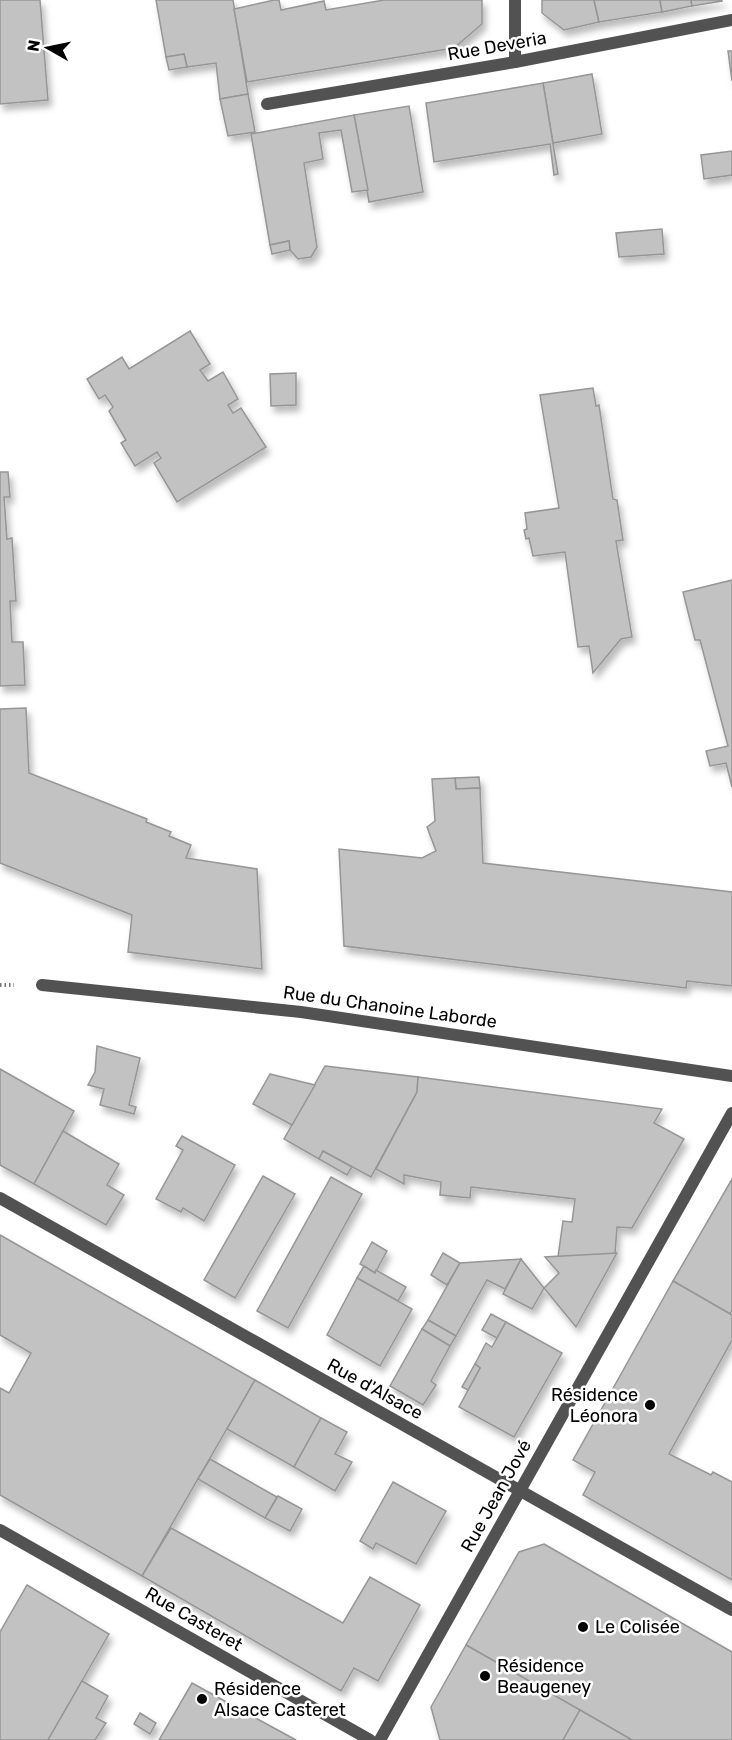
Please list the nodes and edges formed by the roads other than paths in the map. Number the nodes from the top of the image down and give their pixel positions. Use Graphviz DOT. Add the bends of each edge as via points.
graph roads {
  1 [pos="515,0"];
  2 [pos="732,20"];
  3 [pos="515,62"];
  4 [pos="267,104"];
  5 [pos="42,985"];
  6 [pos="732,1076"];
  7 [pos="732,1113"];
  8 [pos="0,1198"];
  9 [pos="519,1491"];
  10 [pos="0,1530"];
  11 [pos="732,1610"];
  12 [pos="370,1740"];
  13 [pos="380,1740"];
  1 -- 3 [label="street"];
  2 -- 3 [label="street, Rue Deveria"];
  3 -- 4 [label="street, Rue Deveria"];
  5 -- 6 [label="street, Rue du Chanoine Laborde" via="301,1012"];
  7 -- 9 [label="street, Rue Jean Jové"];
  8 -- 9 [label="street, Rue d'Alsace"];
  9 -- 11 [label="street, Rue d'Alsace"];
  9 -- 13 [label="street, Rue Jean Jové"];
  10 -- 12 [label="street, Rue Casteret"];
}
